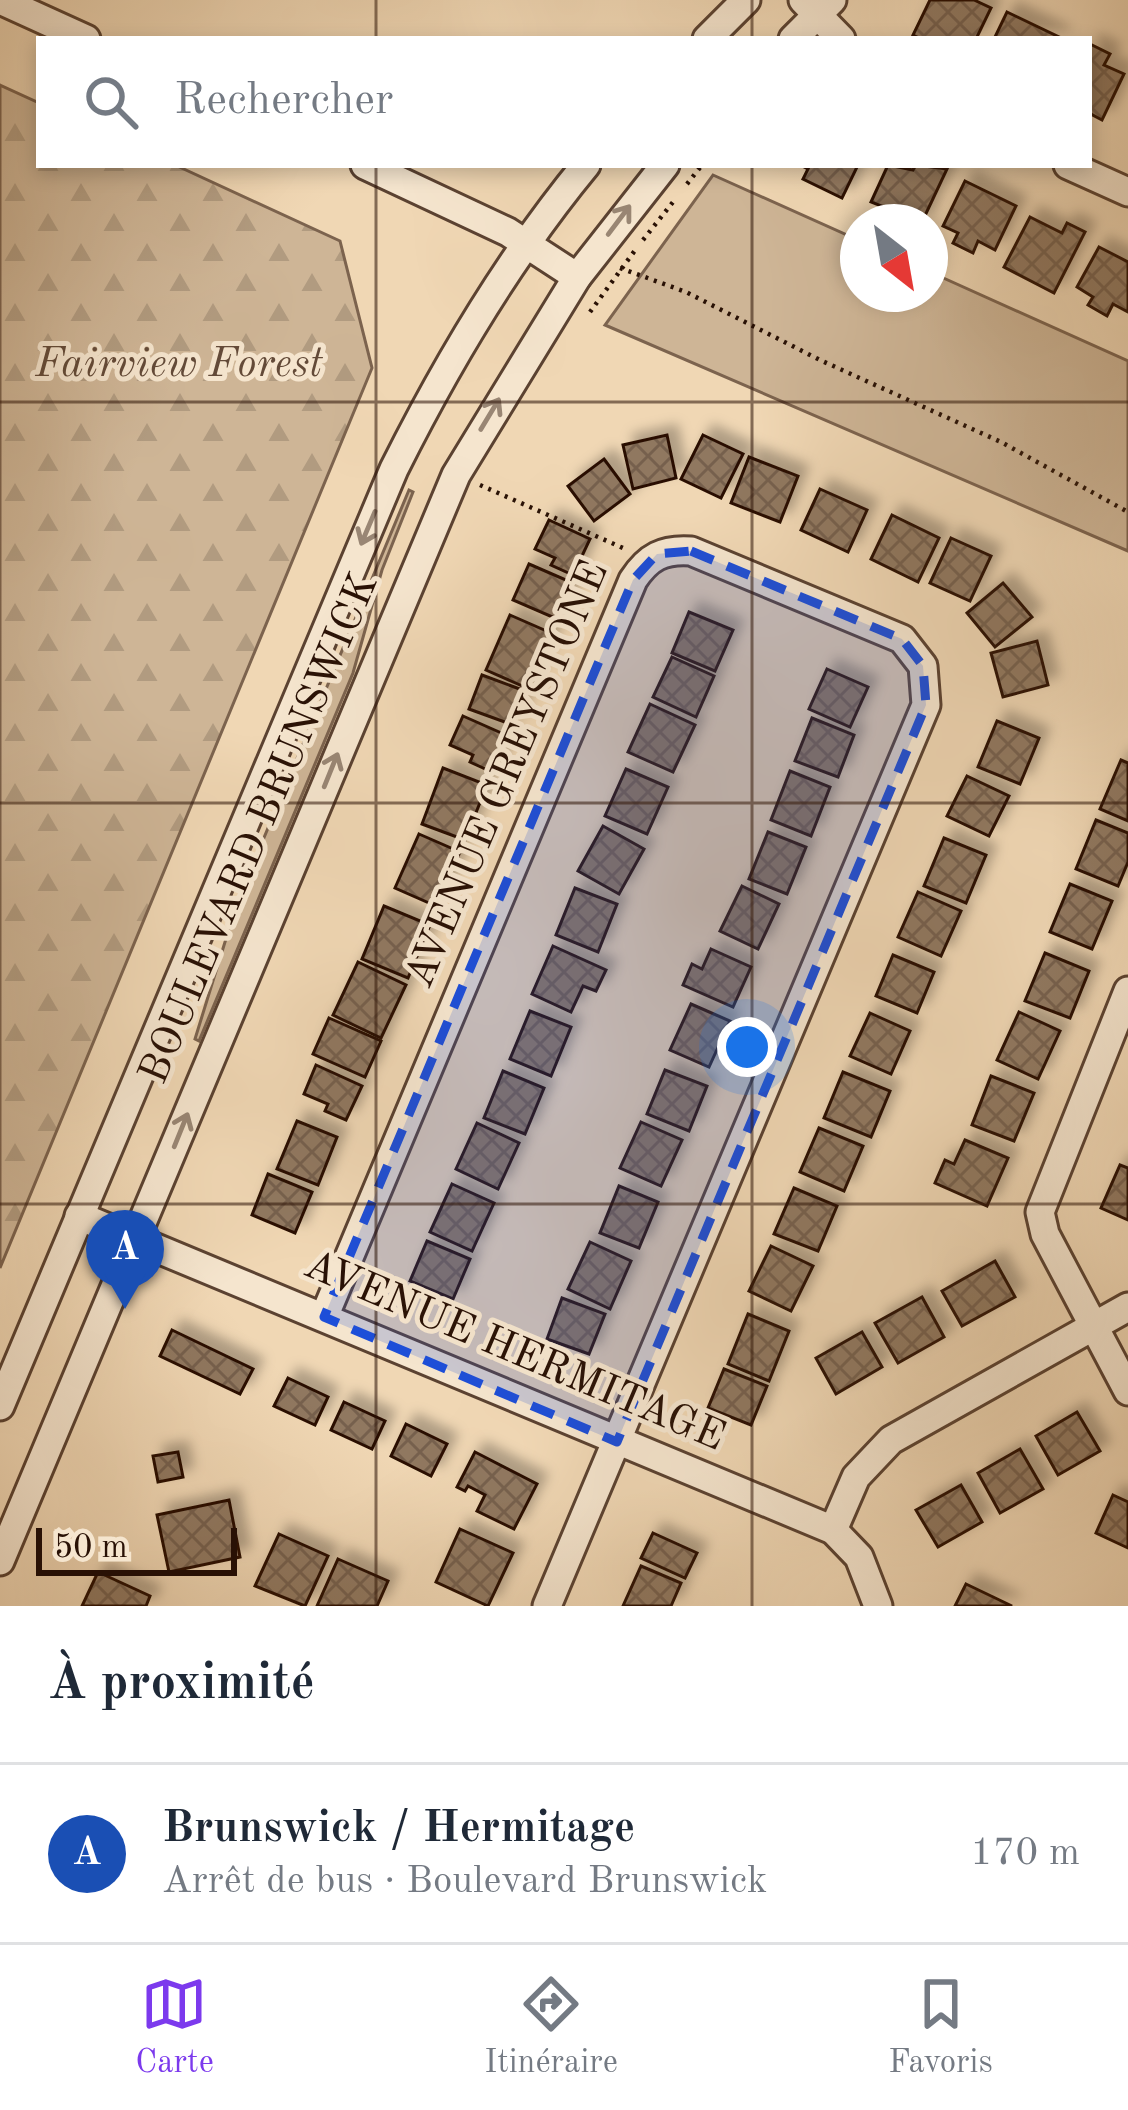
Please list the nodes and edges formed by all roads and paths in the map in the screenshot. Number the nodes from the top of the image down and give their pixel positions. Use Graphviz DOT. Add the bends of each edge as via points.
graph roads {
  1 [pos="0,0"];
  2 [pos="746,0"];
  3 [pos="817,5"];
  4 [pos="79,36"];
  5 [pos="709,36"];
  6 [pos="795,36"];
  7 [pos="839,36"];
  8 [pos="372,168"];
  9 [pos="584,168"];
  10 [pos="663,168"];
  11 [pos="700,168"];
  12 [pos="1075,168"];
  13 [pos="1128,192"];
  14 [pos="527,244"];
  15 [pos="585,266"];
  16 [pos="625,269"];
  17 [pos="590,312"];
  18 [pos="484,471"];
  19 [pos="1128,512"];
  20 [pos="628,551"];
  21 [pos="1128,991"];
  22 [pos="79,1216"];
  23 [pos="136,1238"];
  24 [pos="1128,1307"];
  25 [pos="324,1317"];
  26 [pos="1093,1327"];
  27 [pos="1128,1391"];
  28 [pos="0,1406"];
  29 [pos="617,1442"];
  30 [pos="833,1530"];
  31 [pos="0,1562"];
  32 [pos="547,1606"];
  33 [pos="878,1606"];
  1 -- 4 [label="street"];
  2 -- 5 [label="street"];
  3 -- 6 [label="street"];
  3 -- 7 [label="street"];
  8 -- 14 [label="street"];
  9 -- 14 [label="street, BOULEVARD BRUNSWICK"];
  15 -- 10 [label="street, BOULEVARD BRUNSWICK, one-way"];
  11 -- 16 [label="path"];
  12 -- 13 [label="street"];
  14 -- 15 [label="street"];
  14 -- 22 [label="street, BOULEVARD BRUNSWICK, one-way" via="394,469"];
  15 -- 16 [label="path"];
  23 -- 15 [label="street, BOULEVARD BRUNSWICK, one-way" via="446,495"];
  16 -- 17 [label="path"];
  16 -- 19 [label="path" via="1001,442"];
  18 -- 20 [label="path" via="474,483"];
  21 -- 26 [label="street" via="1040,1212"];
  22 -- 23 [label="street, AVENUE HERMITAGE"];
  22 -- 28 [label="street, BOULEVARD BRUNSWICK"];
  23 -- 25 [label="street, AVENUE HERMITAGE"];
  23 -- 31 [label="street, BOULEVARD BRUNSWICK"];
  24 -- 26 [label="street"];
  25 -- 29 [label="street, AVENUE HERMITAGE"];
  25 -- 29 [label="street, AVENUE GREYSTONE" via="644,564 691,550 881,630 902,639 923,666 926,705"];
  26 -- 27 [label="street"];
  26 -- 30 [label="street" via="891,1440 856,1477"];
  29 -- 30 [label="street, AVENUE HERMITAGE"];
  29 -- 32 [label="street, AVENUE GREYSTONE"];
  30 -- 33 [label="street" via="859,1557"];
}
